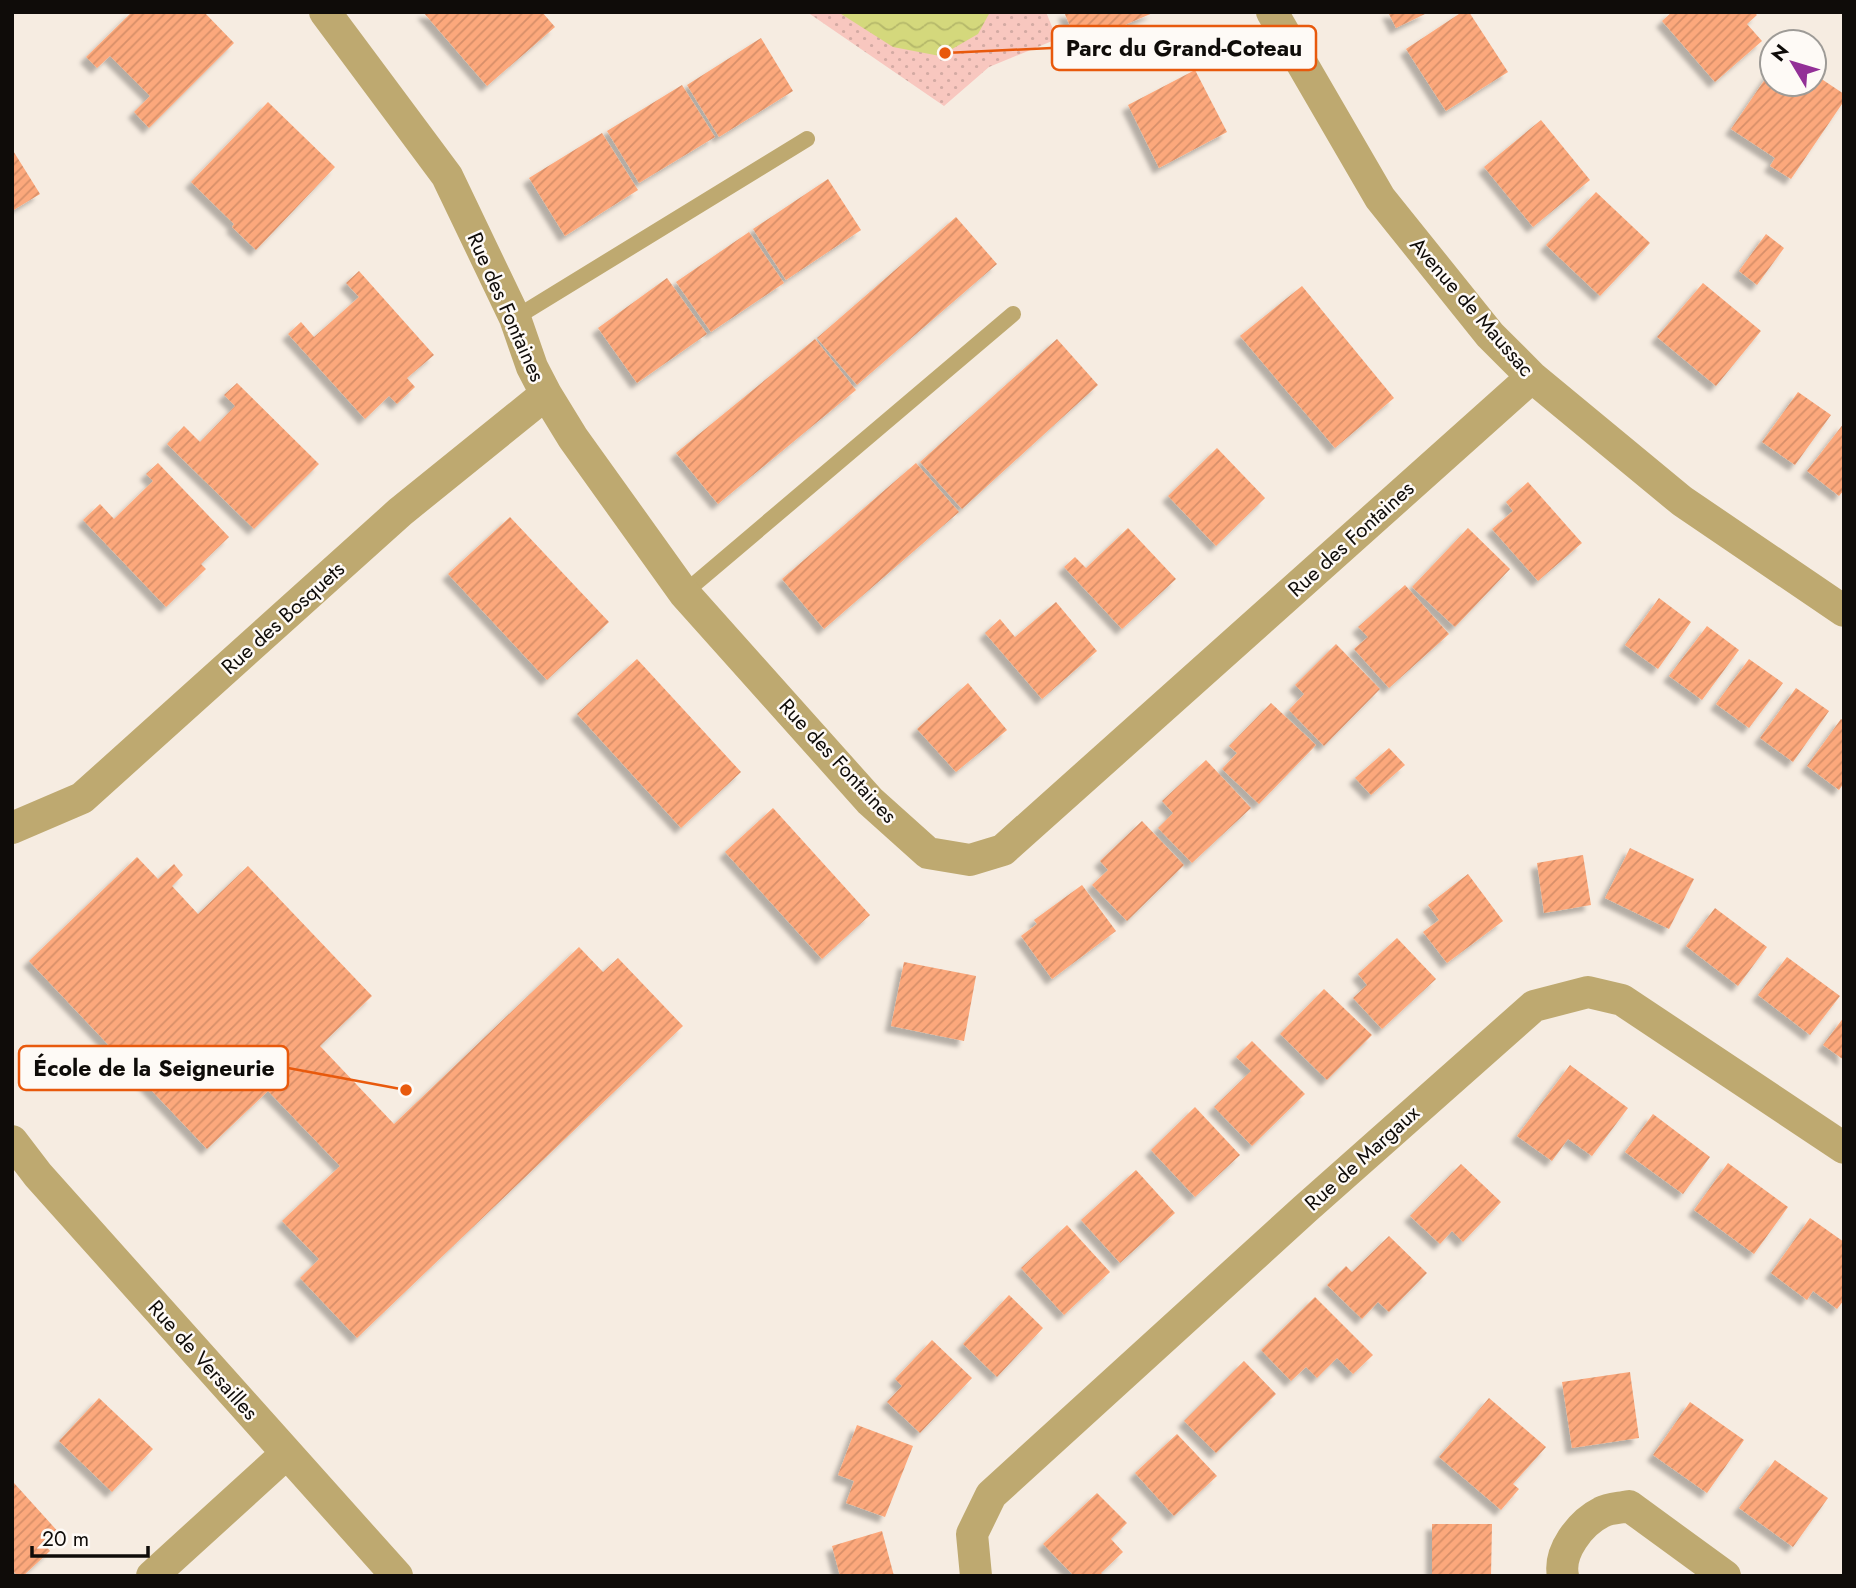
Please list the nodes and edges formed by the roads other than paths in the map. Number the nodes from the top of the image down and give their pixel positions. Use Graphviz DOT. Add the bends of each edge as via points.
graph roads {
  1 [pos="325,12"];
  2 [pos="1272,12"];
  3 [pos="807,139"];
  4 [pos="1013,314"];
  5 [pos="515,318"];
  6 [pos="1532,377"];
  7 [pos="546,394"];
  8 [pos="684,593"];
  9 [pos="1844,611"];
  10 [pos="12,828"];
  11 [pos="12,1141"];
  12 [pos="1844,1148"];
  13 [pos="286,1454"];
  14 [pos="152,1576"];
  15 [pos="397,1576"];
  16 [pos="976,1576"];
  17 [pos="1563,1576"];
  18 [pos="1726,1576"];
  1 -- 5 [label="street, Rue des Fontaines" via="447,176"];
  2 -- 6 [label="street, Avenue de Maussac" via="1380,198 1447,285"];
  3 -- 5 [label="lane"];
  4 -- 8 [label="lane"];
  5 -- 7 [label="street, Rue des Fontaines"];
  6 -- 8 [label="street, Rue des Fontaines" via="1003,850 970,860 928,853 870,801"];
  6 -- 9 [label="street, Avenue de Maussac" via="1682,501"];
  7 -- 8 [label="street, Rue des Fontaines"];
  7 -- 10 [label="street, Rue des Bosquets" via="400,512 82,798"];
  11 -- 13 [label="street, Rue de Versailles"];
  12 -- 16 [label="street, Rue de Margaux" via="1622,1000 1588,992 1534,1006 991,1495 972,1534"];
  13 -- 14 [label="street"];
  13 -- 15 [label="street, Rue de Versailles"];
  17 -- 18 [label="street" via="1560,1563 1577,1532 1602,1511 1629,1506"];
}
